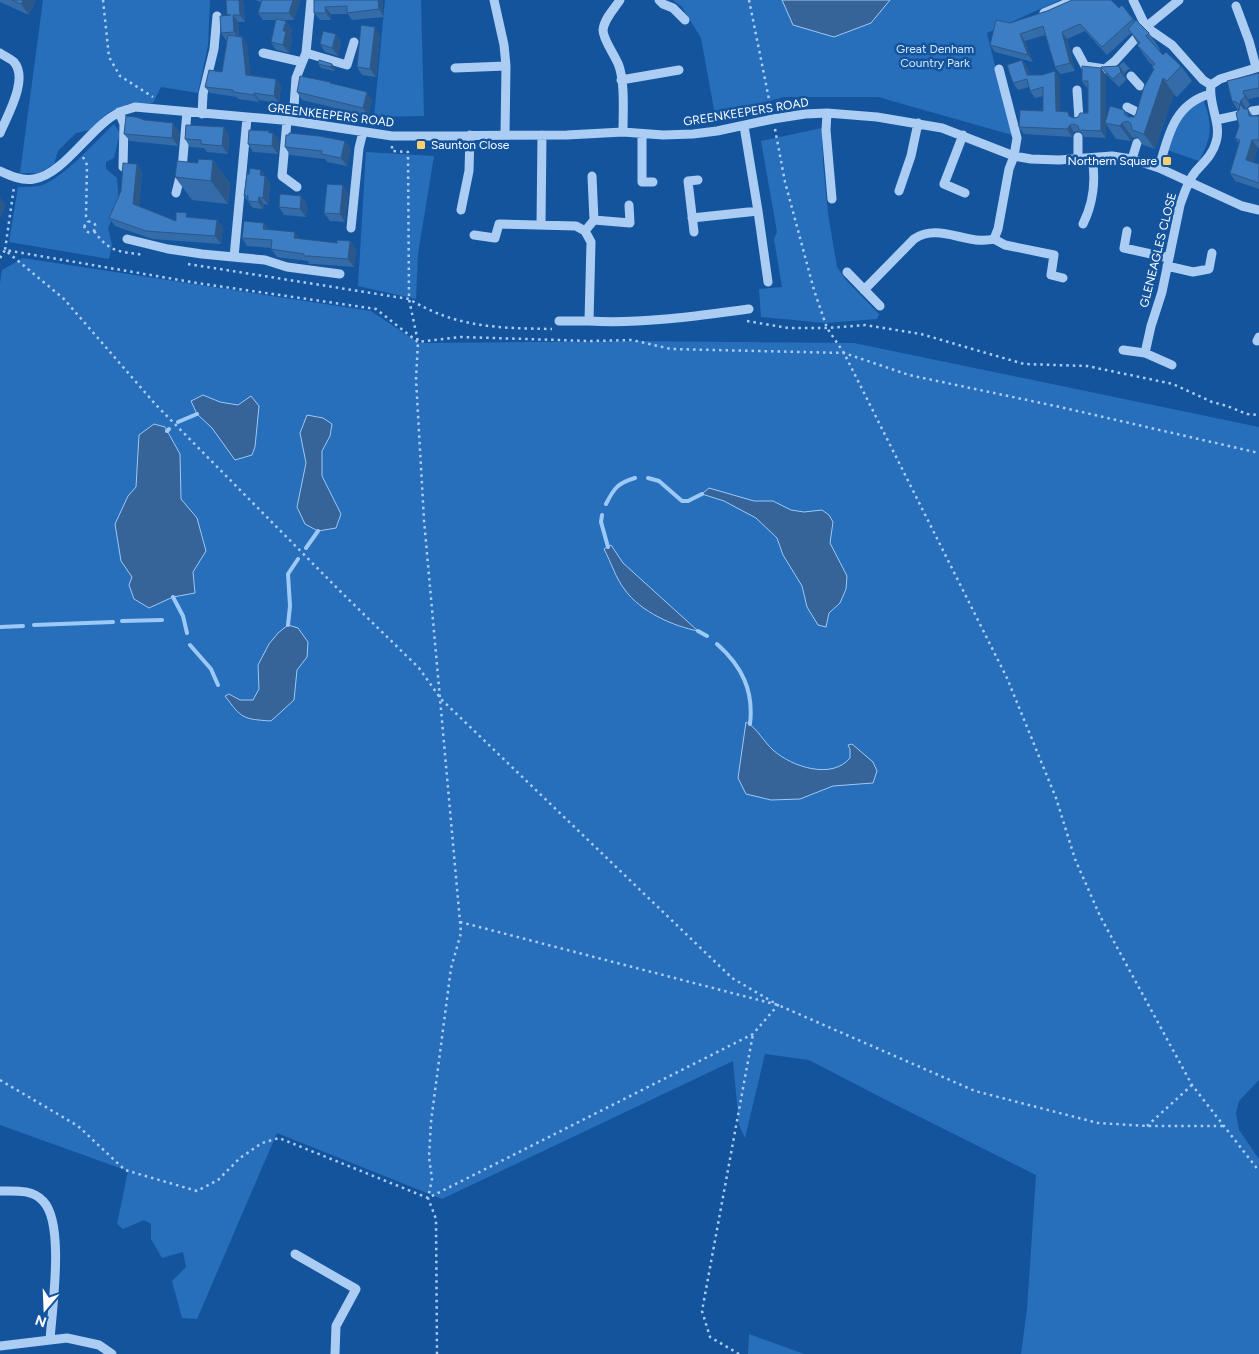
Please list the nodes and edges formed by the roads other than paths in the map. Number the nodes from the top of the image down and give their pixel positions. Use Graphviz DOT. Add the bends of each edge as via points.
graph roads {
  1 [pos="311,0"];
  2 [pos="494,0"];
  3 [pos="620,0"];
  4 [pos="659,0"];
  5 [pos="1074,0"];
  6 [pos="1133,0"];
  7 [pos="1179,0"];
  8 [pos="1236,6"];
  9 [pos="217,16"];
  10 [pos="1032,19"];
  11 [pos="685,20"];
  12 [pos="1146,28"];
  13 [pos="354,42"];
  14 [pos="1077,51"];
  15 [pos="0,53"];
  16 [pos="264,53"];
  17 [pos="306,53"];
  18 [pos="302,62"];
  19 [pos="506,66"];
  20 [pos="1258,67"];
  21 [pos="455,68"];
  22 [pos="999,69"];
  23 [pos="680,70"];
  24 [pos="1131,76"];
  25 [pos="621,80"];
  26 [pos="1140,86"];
  27 [pos="1077,90"];
  28 [pos="1211,90"];
  29 [pos="1127,107"];
  30 [pos="119,112"];
  31 [pos="187,112"];
  32 [pos="827,113"];
  33 [pos="202,114"];
  34 [pos="1239,115"];
  35 [pos="247,118"];
  36 [pos="1079,119"];
  37 [pos="1216,120"];
  38 [pos="290,121"];
  39 [pos="918,123"];
  40 [pos="744,126"];
  41 [pos="1141,127"];
  42 [pos="363,132"];
  43 [pos="623,132"];
  44 [pos="0,134"];
  45 [pos="642,134"];
  46 [pos="470,135"];
  47 [pos="505,135"];
  48 [pos="542,135"];
  49 [pos="964,136"];
  50 [pos="1078,137"];
  51 [pos="1137,143"];
  52 [pos="1014,156"];
  53 [pos="1092,158"];
  54 [pos="1078,160"];
  55 [pos="1132,160"];
  56 [pos="123,167"];
  57 [pos="1159,168"];
  58 [pos="0,171"];
  59 [pos="592,176"];
  60 [pos="698,180"];
  61 [pos="653,182"];
  62 [pos="1190,182"];
  63 [pos="297,187"];
  64 [pos="899,191"];
  65 [pos="965,192"];
  66 [pos="176,193"];
  67 [pos="832,199"];
  68 [pos="629,205"];
  69 [pos="461,210"];
  70 [pos="758,210"];
  71 [pos="1259,210"];
  72 [pos="692,218"];
  73 [pos="594,220"];
  74 [pos="541,224"];
  75 [pos="1083,224"];
  76 [pos="352,228"];
  77 [pos="585,231"];
  78 [pos="1127,231"];
  79 [pos="694,232"];
  80 [pos="474,235"];
  81 [pos="127,239"];
  82 [pos="994,239"];
  83 [pos="1212,253"];
  84 [pos="234,257"];
  85 [pos="1168,262"];
  86 [pos="847,272"];
  87 [pos="340,274"];
  88 [pos="1063,278"];
  89 [pos="768,282"];
  90 [pos="864,290"];
  91 [pos="880,306"];
  92 [pos="749,309"];
  93 [pos="589,321"];
  94 [pos="558,325"];
  95 [pos="1123,350"];
  96 [pos="1145,353"];
  97 [pos="1172,365"];
  98 [pos="0,1191"];
  99 [pos="295,1254"];
  100 [pos="50,1340"];
  101 [pos="0,1346"];
  102 [pos="10,1349"];
  103 [pos="112,1354"];
  104 [pos="336,1354"];
  1 -- 17 [label="street"];
  2 -- 19 [label="street"];
  3 -- 25 [label="street" via="603,30 619,67"];
  4 -- 11 [label="street"];
  5 -- 10 [label="street"];
  6 -- 12 [label="street"];
  7 -- 12 [label="street"];
  8 -- 20 [label="street"];
  9 -- 33 [label="street"];
  12 -- 14 [label="street" via="1118,63 1105,69 1085,66"];
  12 -- 28 [label="street" via="1172,45"];
  13 -- 17 [label="street" via="347,64"];
  15 -- 44 [label="street" via="14,62 20,79"];
  16 -- 18 [label="street"];
  17 -- 18 [label="street"];
  18 -- 38 [label="street" via="296,78"];
  19 -- 21 [label="street"];
  19 -- 47 [label="street"];
  20 -- 28 [label="street" via="1220,79"];
  22 -- 52 [label="street" via="1017,138"];
  23 -- 25 [label="street"];
  24 -- 26 [label="street"];
  25 -- 43 [label="street"];
  27 -- 36 [label="street"];
  28 -- 37 [label="street, GLENEAGLES CLOSE"];
  28 -- 57 [label="street" via="1176,117"];
  29 -- 41 [label="street" via="1145,116"];
  30 -- 31 [label="street, GREENKEEPERS ROAD" via="134,107"];
  30 -- 56 [label="street" via="124,124"];
  30 -- 58 [label="street, GREENKEEPERS ROAD" via="48,174 33,179"];
  31 -- 33 [label="street, GREENKEEPERS ROAD"];
  31 -- 66 [label="street" via="182,169"];
  32 -- 39 [label="street, GREENKEEPERS ROAD"];
  32 -- 40 [label="street, GREENKEEPERS ROAD"];
  32 -- 67 [label="street"];
  33 -- 35 [label="street, GREENKEEPERS ROAD"];
  34 -- 37 [label="street"];
  35 -- 38 [label="street, GREENKEEPERS ROAD"];
  35 -- 84 [label="street"];
  37 -- 62 [label="street, GLENEAGLES CLOSE" via="1216,142"];
  38 -- 42 [label="street, GREENKEEPERS ROAD"];
  38 -- 63 [label="street" via="282,176"];
  39 -- 49 [label="street, GREENKEEPERS ROAD"];
  39 -- 64 [label="street"];
  40 -- 45 [label="street, GREENKEEPERS ROAD" via="693,134"];
  40 -- 70 [label="street"];
  42 -- 46 [label="street, GREENKEEPERS ROAD" via="392,136"];
  42 -- 76 [label="street"];
  43 -- 45 [label="street, GREENKEEPERS ROAD"];
  43 -- 48 [label="street, GREENKEEPERS ROAD"];
  45 -- 61 [label="street" via="642,182"];
  46 -- 47 [label="street, GREENKEEPERS ROAD"];
  46 -- 69 [label="street"];
  47 -- 48 [label="street, GREENKEEPERS ROAD"];
  48 -- 74 [label="street"];
  49 -- 52 [label="street, GREENKEEPERS ROAD"];
  49 -- 65 [label="street" via="944,184"];
  50 -- 54 [label="street"];
  51 -- 55 [label="street"];
  52 -- 54 [label="street, GREENKEEPERS ROAD"];
  52 -- 82 [label="street"];
  53 -- 54 [label="street, GREENKEEPERS ROAD"];
  53 -- 55 [label="street, GREENKEEPERS ROAD" via="1112,156"];
  53 -- 75 [label="street" via="1090,211"];
  55 -- 57 [label="street, GREENKEEPERS ROAD"];
  57 -- 62 [label="street, GREENKEEPERS ROAD"];
  59 -- 73 [label="street"];
  60 -- 72 [label="street" via="688,181"];
  62 -- 71 [label="street, GREENKEEPERS ROAD" via="1242,206"];
  62 -- 85 [label="street, GLENEAGLES CLOSE" via="1180,206"];
  68 -- 73 [label="street" via="630,223"];
  70 -- 72 [label="street"];
  70 -- 89 [label="street"];
  72 -- 79 [label="street"];
  73 -- 77 [label="street"];
  74 -- 77 [label="street" via="576,226"];
  74 -- 80 [label="street" via="499,224 495,238"];
  77 -- 93 [label="street" via="591,242"];
  78 -- 85 [label="street" via="1124,248"];
  81 -- 84 [label="street" via="168,249"];
  82 -- 88 [label="street" via="1006,245 1054,255 1051,275"];
  82 -- 90 [label="street" via="985,242 933,232 922,234"];
  83 -- 85 [label="street" via="1209,269 1193,272"];
  84 -- 87 [label="street"];
  85 -- 96 [label="street, GLENEAGLES CLOSE"];
  86 -- 90 [label="street"];
  90 -- 91 [label="street"];
  92 -- 93 [label="street" via="653,321"];
  93 -- 94 [label="street"];
  95 -- 96 [label="street"];
  96 -- 97 [label="street"];
  98 -- 100 [label="street" via="30,1192 44,1201 52,1218 56,1244"];
  99 -- 104 [label="street" via="356,1289 336,1326"];
  100 -- 102 [label="street"];
  100 -- 103 [label="street" via="67,1338 99,1345"];
  101 -- 102 [label="street"];
}
